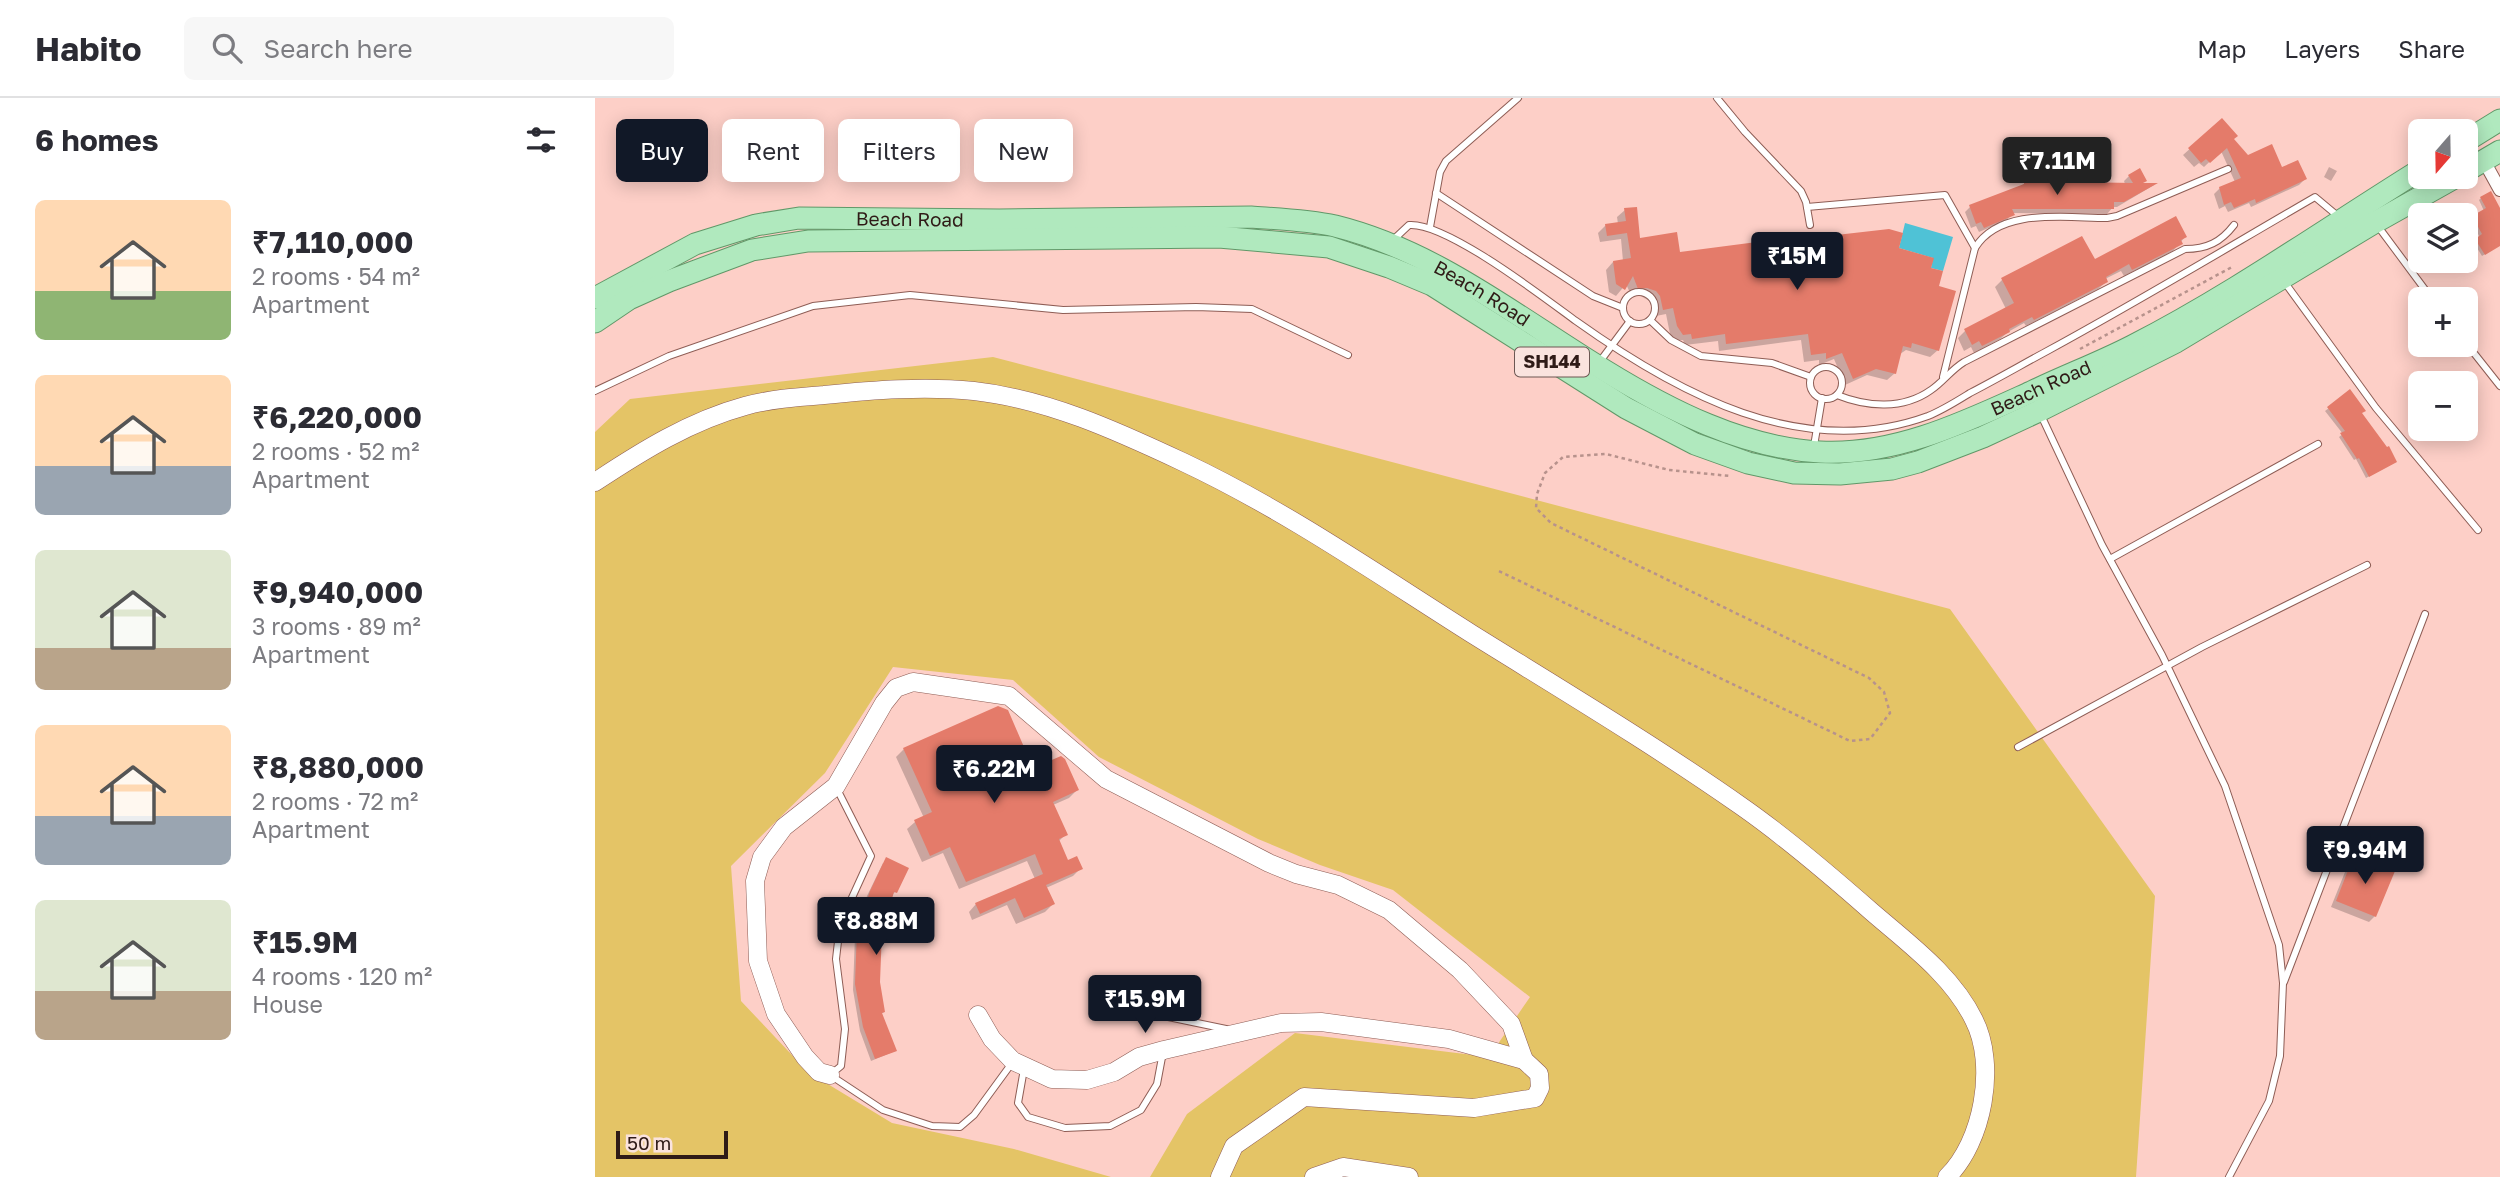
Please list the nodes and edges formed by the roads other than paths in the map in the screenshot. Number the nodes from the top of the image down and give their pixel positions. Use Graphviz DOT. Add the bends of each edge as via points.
graph roads {
  1 [pos="1518,98"];
  2 [pos="1717,98"];
  3 [pos="2500,120"];
  4 [pos="2478,134"];
  5 [pos="2483,161"];
  6 [pos="2228,169"];
  7 [pos="2408,177"];
  8 [pos="2435,189"];
  9 [pos="2500,190"];
  10 [pos="1436,193"];
  11 [pos="1807,207"];
  12 [pos="2341,219"];
  13 [pos="2375,223"];
  14 [pos="1810,225"];
  15 [pos="2234,225"];
  16 [pos="1430,227"];
  17 [pos="1390,245"];
  18 [pos="1975,248"];
  19 [pos="2282,278"];
  20 [pos="2424,287"];
  21 [pos="595,298"];
  22 [pos="1623,307"];
  23 [pos="1650,320"];
  24 [pos="1630,321"];
  25 [pos="595,322"];
  26 [pos="1556,338"];
  27 [pos="1612,345"];
  28 [pos="1348,355"];
  29 [pos="1541,356"];
  30 [pos="2477,357"];
  31 [pos="1597,365"];
  32 [pos="1811,377"];
  33 [pos="1943,379"];
  34 [pos="2500,386"];
  35 [pos="595,391"];
  36 [pos="1837,395"];
  37 [pos="1822,398"];
  38 [pos="2039,411"];
  39 [pos="1815,429"];
  40 [pos="2318,444"];
  41 [pos="1813,451"];
  42 [pos="595,482"];
  43 [pos="2478,530"];
  44 [pos="2110,559"];
  45 [pos="2367,565"];
  46 [pos="2425,614"];
  47 [pos="2167,666"];
  48 [pos="2018,747"];
  49 [pos="836,786"];
  50 [pos="2283,983"];
  51 [pos="1149,1013"];
  52 [pos="978,1015"];
  53 [pos="1238,1032"];
  54 [pos="1164,1050"];
  55 [pos="1524,1060"];
  56 [pos="1019,1064"];
  57 [pos="830,1075"];
  58 [pos="1220,1177"];
  59 [pos="1314,1177"];
  60 [pos="1409,1177"];
  61 [pos="1947,1177"];
  62 [pos="2229,1177"];
  1 -- 10 [label="lane" via="1446,161"];
  2 -- 11 [label="lane" via="1801,191"];
  3 -- 4 [label="main road"];
  5 -- 9 [label="street"];
  6 -- 18 [label="lane" via="2117,216 2040,218 2007,224"];
  7 -- 12 [label="main road, Beach Road / SH144"];
  8 -- 13 [label="main road, SH144"];
  10 -- 16 [label="lane"];
  10 -- 22 [label="lane" via="1593,296"];
  11 -- 14 [label="lane"];
  11 -- 18 [label="lane" via="1945,194"];
  12 -- 39 [label="lane" via="2315,197 1931,415 1882,428"];
  12 -- 41 [label="main road, Beach Road / SH144" via="2131,347 1983,414 1884,449"];
  13 -- 19 [label="main road, SH144"];
  13 -- 20 [label="lane"];
  15 -- 33 [label="lane" via="2214,243 2185,249 1964,362"];
  16 -- 17 [label="lane" via="1409,225"];
  16 -- 27 [label="lane" via="1514,277"];
  17 -- 21 [label="main road, Beach Road / SH144" via="1333,226 1251,216 799,218 756,225 695,244"];
  17 -- 26 [label="main road, Beach Road / SH144" via="1468,282"];
  18 -- 33 [label="lane"];
  19 -- 38 [label="main road, SH144" via="2176,342"];
  19 -- 43 [label="lane" via="2376,408"];
  22 -- 23 [label="lane" via="1631,294 1646,293 1655,306"];
  22 -- 24 [label="lane"];
  23 -- 24 [label="lane"];
  23 -- 32 [label="lane" via="1671,340 1701,356 1772,363"];
  24 -- 27 [label="lane"];
  25 -- 29 [label="main road, SH144" via="629,299 681,276 752,250 808,241 1219,237 1329,247 1389,267 1432,285"];
  26 -- 29 [label="main road"];
  26 -- 31 [label="main road, Beach Road / SH144"];
  27 -- 31 [label="lane"];
  27 -- 39 [label="lane" via="1731,410"];
  28 -- 35 [label="lane" via="1252,309 1063,310 910,295 813,306 669,356"];
  29 -- 38 [label="main road, SH144" via="1695,444 1794,473 1892,469 1983,437"];
  30 -- 34 [label="lane"];
  31 -- 41 [label="main road, Beach Road / SH144" via="1722,430 1782,448"];
  32 -- 36 [label="lane" via="1818,369 1833,368 1842,381"];
  32 -- 37 [label="lane" via="1814,392"];
  33 -- 36 [label="lane" via="1925,393 1891,404 1866,404"];
  36 -- 37 [label="lane"];
  37 -- 39 [label="lane"];
  38 -- 44 [label="lane"];
  39 -- 41 [label="lane"];
  40 -- 44 [label="lane"];
  42 -- 61 [label="street" via="668,437 746,405 879,390 975,391 1069,413 1267,505 1741,806 1808,856 1939,970 1972,1016 1982,1037 1985,1063 1981,1119 1972,1144"];
  44 -- 47 [label="lane"];
  45 -- 47 [label="lane"];
  46 -- 50 [label="lane"];
  47 -- 48 [label="lane"];
  47 -- 50 [label="lane" via="2225,786 2279,944"];
  49 -- 55 [label="street" via="896,688 913,682 1009,696 1106,779 1269,863 1338,885 1389,909 1460,970 1511,1024"];
  49 -- 57 [label="lane" via="871,856 840,924 836,960 845,1029 841,1066"];
  49 -- 57 [label="street" via="784,827 762,857 755,881 758,961 776,1014 805,1057 819,1072"];
  50 -- 62 [label="lane" via="2280,1056 2269,1101"];
  51 -- 53 [label="lane"];
  52 -- 56 [label="street" via="992,1039"];
  53 -- 54 [label="street"];
  53 -- 55 [label="street" via="1281,1023 1321,1022 1448,1039"];
  54 -- 56 [label="street" via="1087,1080 1052,1079"];
  54 -- 56 [label="lane" via="1157,1084 1141,1111 1110,1126 1065,1128 1028,1117 1018,1103"];
  55 -- 58 [label="street" via="1539,1074 1535,1098 1474,1108 1304,1097 1234,1146"];
  56 -- 57 [label="lane" via="960,1127 932,1126 883,1110"];
  59 -- 60 [label="street" via="1343,1167"];
}
